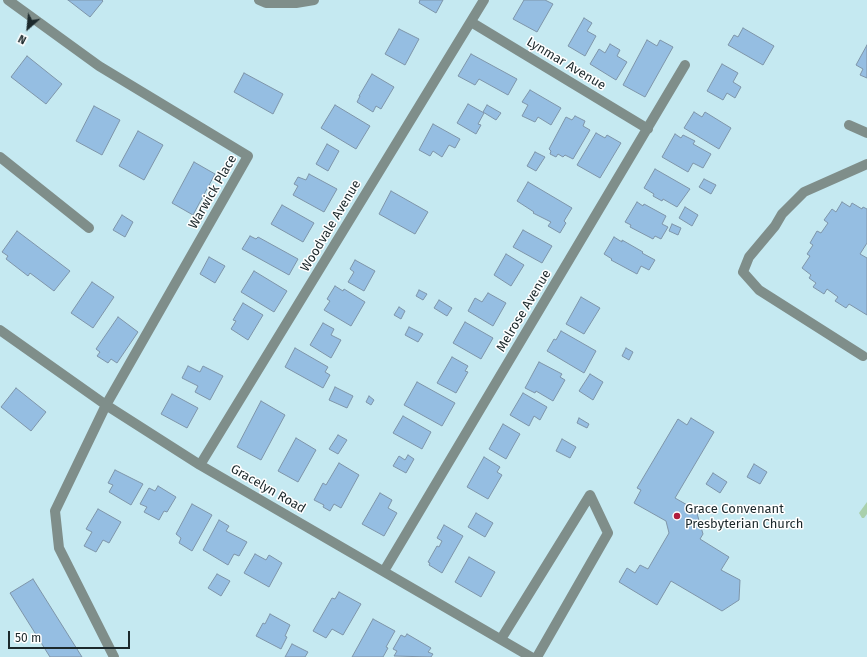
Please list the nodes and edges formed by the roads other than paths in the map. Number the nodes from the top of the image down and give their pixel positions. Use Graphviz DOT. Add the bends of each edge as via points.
graph roads {
  1 [pos="8,0"];
  2 [pos="259,0"];
  3 [pos="314,0"];
  4 [pos="484,0"];
  5 [pos="471,22"];
  6 [pos="685,65"];
  7 [pos="849,125"];
  8 [pos="648,129"];
  9 [pos="867,133"];
  10 [pos="0,157"];
  11 [pos="867,164"];
  12 [pos="89,228"];
  13 [pos="2,335"];
  14 [pos="863,356"];
  15 [pos="106,405"];
  16 [pos="200,465"];
  17 [pos="384,570"];
  18 [pos="501,639"];
  19 [pos="114,657"];
  20 [pos="531,657"];
  21 [pos="537,657"];
  1 -- 15 [label="street, Warwick Place" via="99,66 248,156"];
  2 -- 3 [label="street" via="266,3"];
  4 -- 5 [label="street, Woodvale Avenue"];
  5 -- 8 [label="street, Lynmar Avenue"];
  5 -- 16 [label="street, Woodvale Avenue"];
  6 -- 8 [label="street, Melrose Avenue"];
  7 -- 9 [label="street"];
  8 -- 17 [label="street, Melrose Avenue"];
  10 -- 12 [label="street"];
  11 -- 14 [label="street" via="804,192 782,214 749,257 743,272 758,290"];
  13 -- 15 [label="street, Gracelyn Road"];
  15 -- 16 [label="street, Gracelyn Road"];
  15 -- 19 [label="street, Warwick Place" via="56,511 60,548"];
  16 -- 17 [label="street, Gracelyn Road"];
  17 -- 18 [label="street, Gracelyn Road"];
  18 -- 20 [label="street, Gracelyn Road"];
  18 -- 21 [label="street" via="590,495 608,533"];
}
